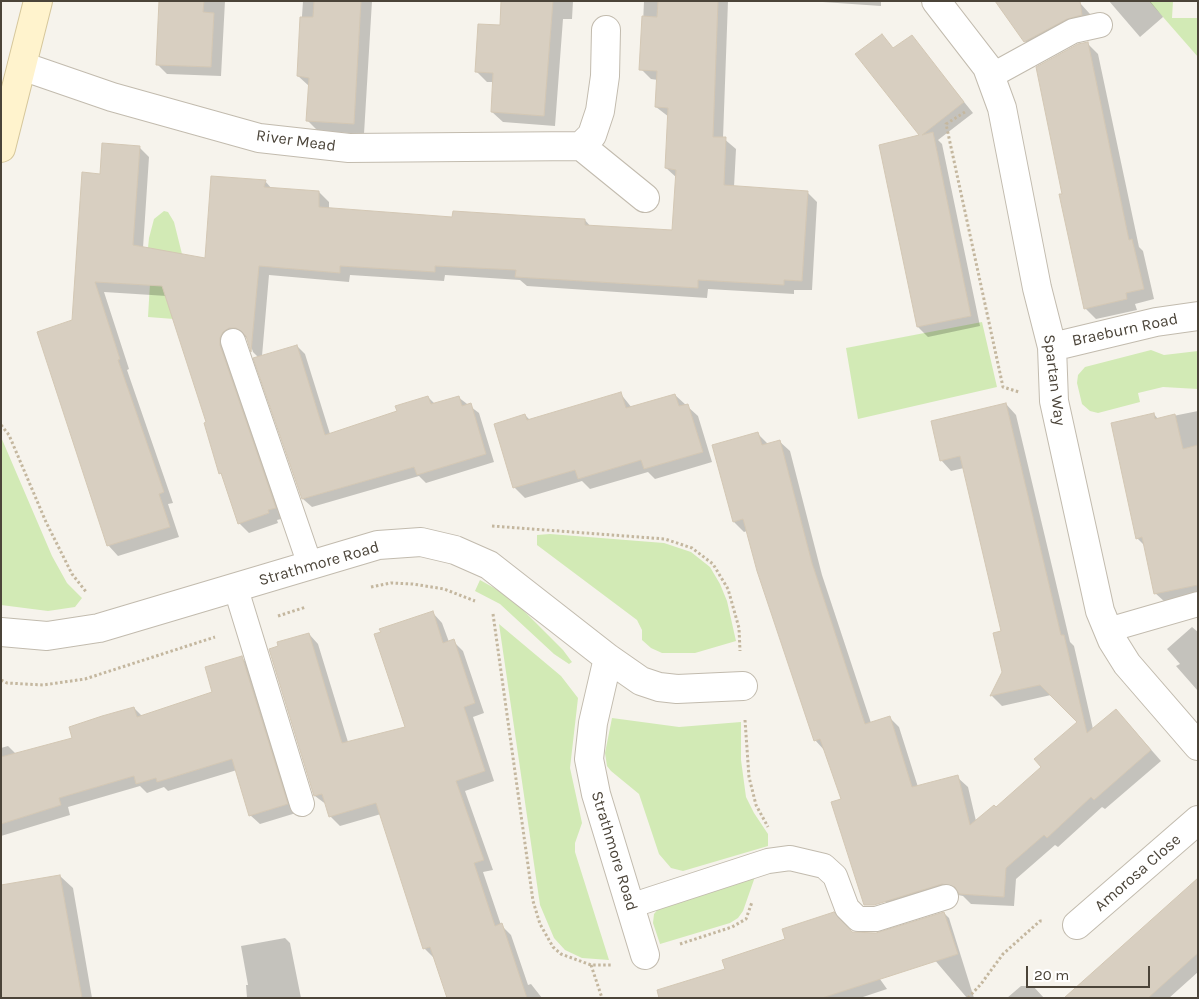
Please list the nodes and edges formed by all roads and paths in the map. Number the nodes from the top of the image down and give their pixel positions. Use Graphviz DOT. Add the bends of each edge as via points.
graph roads {
  1 [pos="38,1"];
  2 [pos="936,1"];
  3 [pos="1100,25"];
  4 [pos="606,30"];
  5 [pos="22,66"];
  6 [pos="994,82"];
  7 [pos="580,146"];
  8 [pos="1,148"];
  9 [pos="645,198"];
  10 [pos="1198,316"];
  11 [pos="233,341"];
  12 [pos="1052,347"];
  13 [pos="1054,402"];
  14 [pos="1,426"];
  15 [pos="491,526"];
  16 [pos="310,565"];
  17 [pos="236,589"];
  18 [pos="362,589"];
  19 [pos="89,595"];
  20 [pos="477,602"];
  21 [pos="1198,604"];
  22 [pos="307,606"];
  23 [pos="500,615"];
  24 [pos="247,626"];
  25 [pos="1108,630"];
  26 [pos="1,632"];
  27 [pos="608,658"];
  28 [pos="1,680"];
  29 [pos="743,686"];
  30 [pos="1198,746"];
  31 [pos="302,804"];
  32 [pos="1198,820"];
  33 [pos="768,861"];
  34 [pos="946,897"];
  35 [pos="630,906"];
  36 [pos="1077,925"];
  37 [pos="645,955"];
  38 [pos="591,964"];
  39 [pos="602,998"];
  40 [pos="968,998"];
  1 -- 5 [label="street"];
  2 -- 6 [label="street, Spartan Way"];
  3 -- 6 [label="lane" via="1060,37"];
  4 -- 7 [label="street" via="600,111 592,135"];
  5 -- 7 [label="street, River Mead" via="112,97 260,138 298,144 349,148"];
  5 -- 8 [label="street"];
  6 -- 12 [label="street, Spartan Way"];
  6 -- 13 [label="path" via="977,104 946,124 1003,387"];
  7 -- 9 [label="street"];
  10 -- 12 [label="street, Braeburn Road" via="1156,322"];
  11 -- 16 [label="lane"];
  12 -- 13 [label="street, Spartan Way"];
  13 -- 25 [label="street, Spartan Way" via="1100,611"];
  14 -- 19 [label="path" via="9,435 72,574"];
  15 -- 29 [label="path" via="665,539 692,548 713,564 728,589 739,628"];
  16 -- 17 [label="street, Strathmore Road"];
  16 -- 27 [label="street, Strathmore Road" via="378,546 421,542 454,550 489,565"];
  17 -- 24 [label="lane"];
  17 -- 26 [label="street, Strathmore Road" via="99,628 47,636"];
  18 -- 20 [label="path" via="391,583 413,584 444,589"];
  21 -- 25 [label="lane"];
  22 -- 24 [label="path"];
  23 -- 38 [label="path" via="492,609 533,901 540,924 553,947 572,959"];
  24 -- 28 [label="path" via="85,679 43,685"];
  24 -- 31 [label="lane"];
  25 -- 30 [label="street, Spartan Way" via="1127,664"];
  27 -- 29 [label="street, Strathmore Road" via="641,681 659,687 677,690"];
  27 -- 35 [label="street, Strathmore Road" via="593,723 589,760"];
  29 -- 33 [label="path" via="751,786 756,805 778,843"];
  32 -- 36 [label="street, Amorosa Close"];
  33 -- 34 [label="lane" via="790,858 824,866 835,876 847,908 858,919 876,918"];
  33 -- 35 [label="lane"];
  33 -- 37 [label="path" via="746,918 732,928"];
  35 -- 37 [label="street, Strathmore Road"];
  36 -- 40 [label="path" via="1040,921 1003,954"];
  37 -- 38 [label="path" via="614,965"];
  38 -- 39 [label="path"];
}
